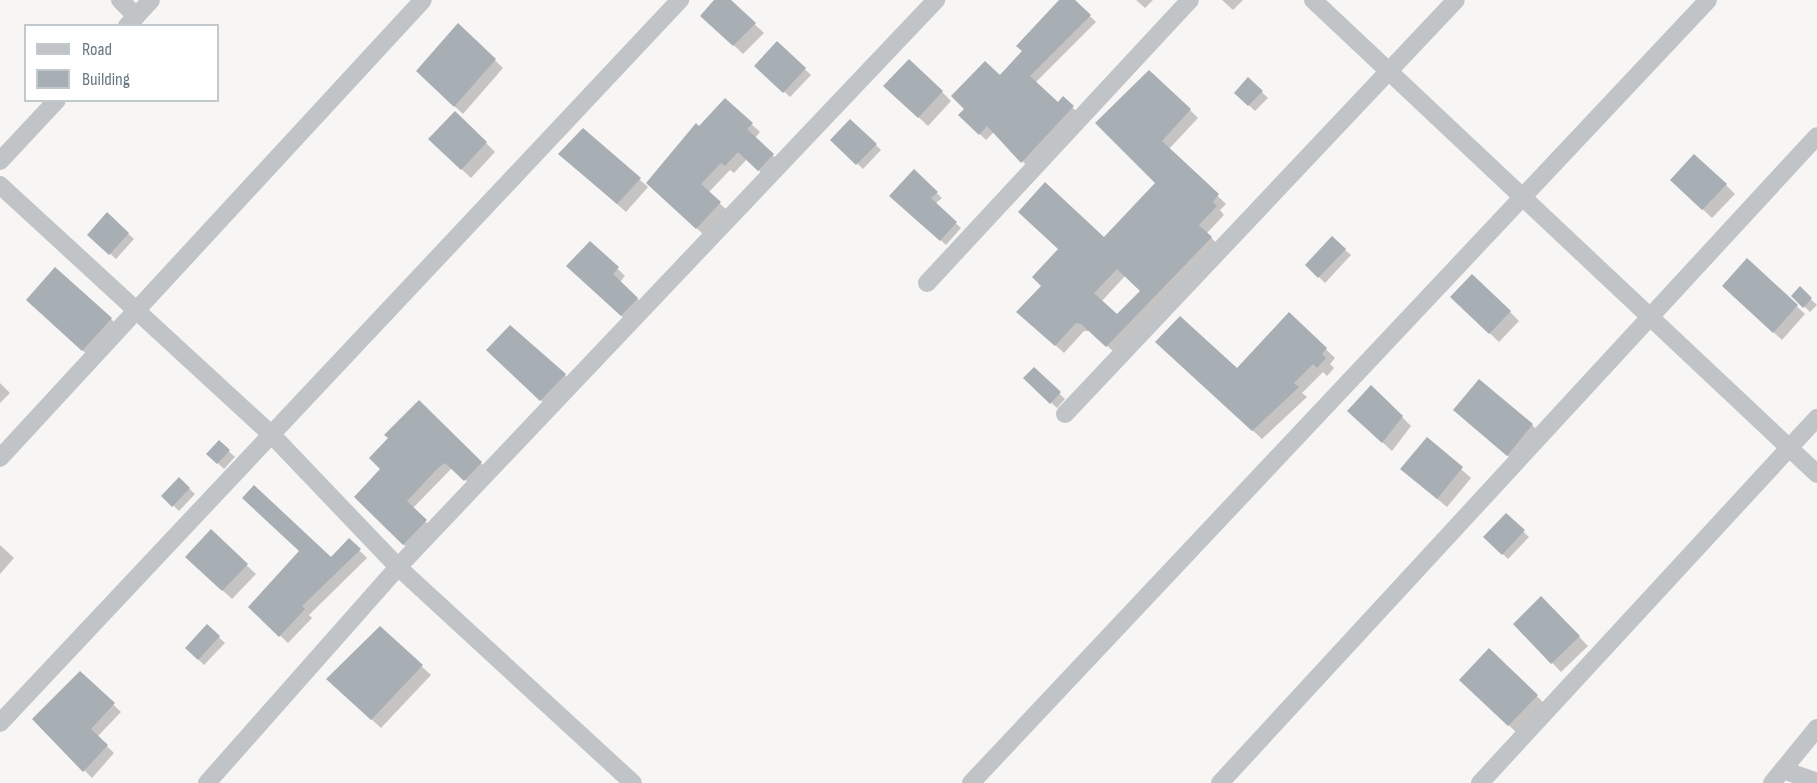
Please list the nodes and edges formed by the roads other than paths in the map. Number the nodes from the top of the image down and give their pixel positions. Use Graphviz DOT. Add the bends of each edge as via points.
graph roads {
  1 [pos="120,0"];
  2 [pos="151,0"];
  3 [pos="423,0"];
  4 [pos="680,0"];
  5 [pos="936,0"];
  6 [pos="1190,0"];
  7 [pos="1313,0"];
  8 [pos="1456,0"];
  9 [pos="1708,0"];
  10 [pos="131,20"];
  11 [pos="1389,71"];
  12 [pos="55,102"];
  13 [pos="1817,136"];
  14 [pos="0,161"];
  15 [pos="0,185"];
  16 [pos="1523,197"];
  17 [pos="927,283"];
  18 [pos="136,307"];
  19 [pos="1649,315"];
  20 [pos="1065,414"];
  21 [pos="1817,418"];
  22 [pos="270,433"];
  23 [pos="1789,447"];
  24 [pos="0,458"];
  25 [pos="1817,474"];
  26 [pos="398,567"];
  27 [pos="0,723"];
  28 [pos="1817,728"];
  29 [pos="1777,776"];
  30 [pos="1817,782"];
  31 [pos="207,783"];
  32 [pos="633,783"];
  33 [pos="971,783"];
  34 [pos="1220,783"];
  35 [pos="1480,783"];
  1 -- 10 [label="street"];
  2 -- 10 [label="street"];
  3 -- 18 [label="street"];
  4 -- 22 [label="street"];
  5 -- 26 [label="street"];
  6 -- 17 [label="street"];
  7 -- 11 [label="street"];
  8 -- 11 [label="street"];
  9 -- 16 [label="street"];
  11 -- 16 [label="street"];
  11 -- 20 [label="street"];
  12 -- 14 [label="street"];
  13 -- 19 [label="street"];
  15 -- 18 [label="street"];
  16 -- 19 [label="street"];
  16 -- 33 [label="street"];
  18 -- 22 [label="street"];
  18 -- 24 [label="street"];
  19 -- 23 [label="street"];
  19 -- 34 [label="street"];
  21 -- 23 [label="street"];
  22 -- 26 [label="street"];
  22 -- 27 [label="street"];
  23 -- 25 [label="street"];
  23 -- 35 [label="street"];
  26 -- 31 [label="street"];
  26 -- 32 [label="street"];
  28 -- 29 [label="street"];
  29 -- 30 [label="street"];
}
